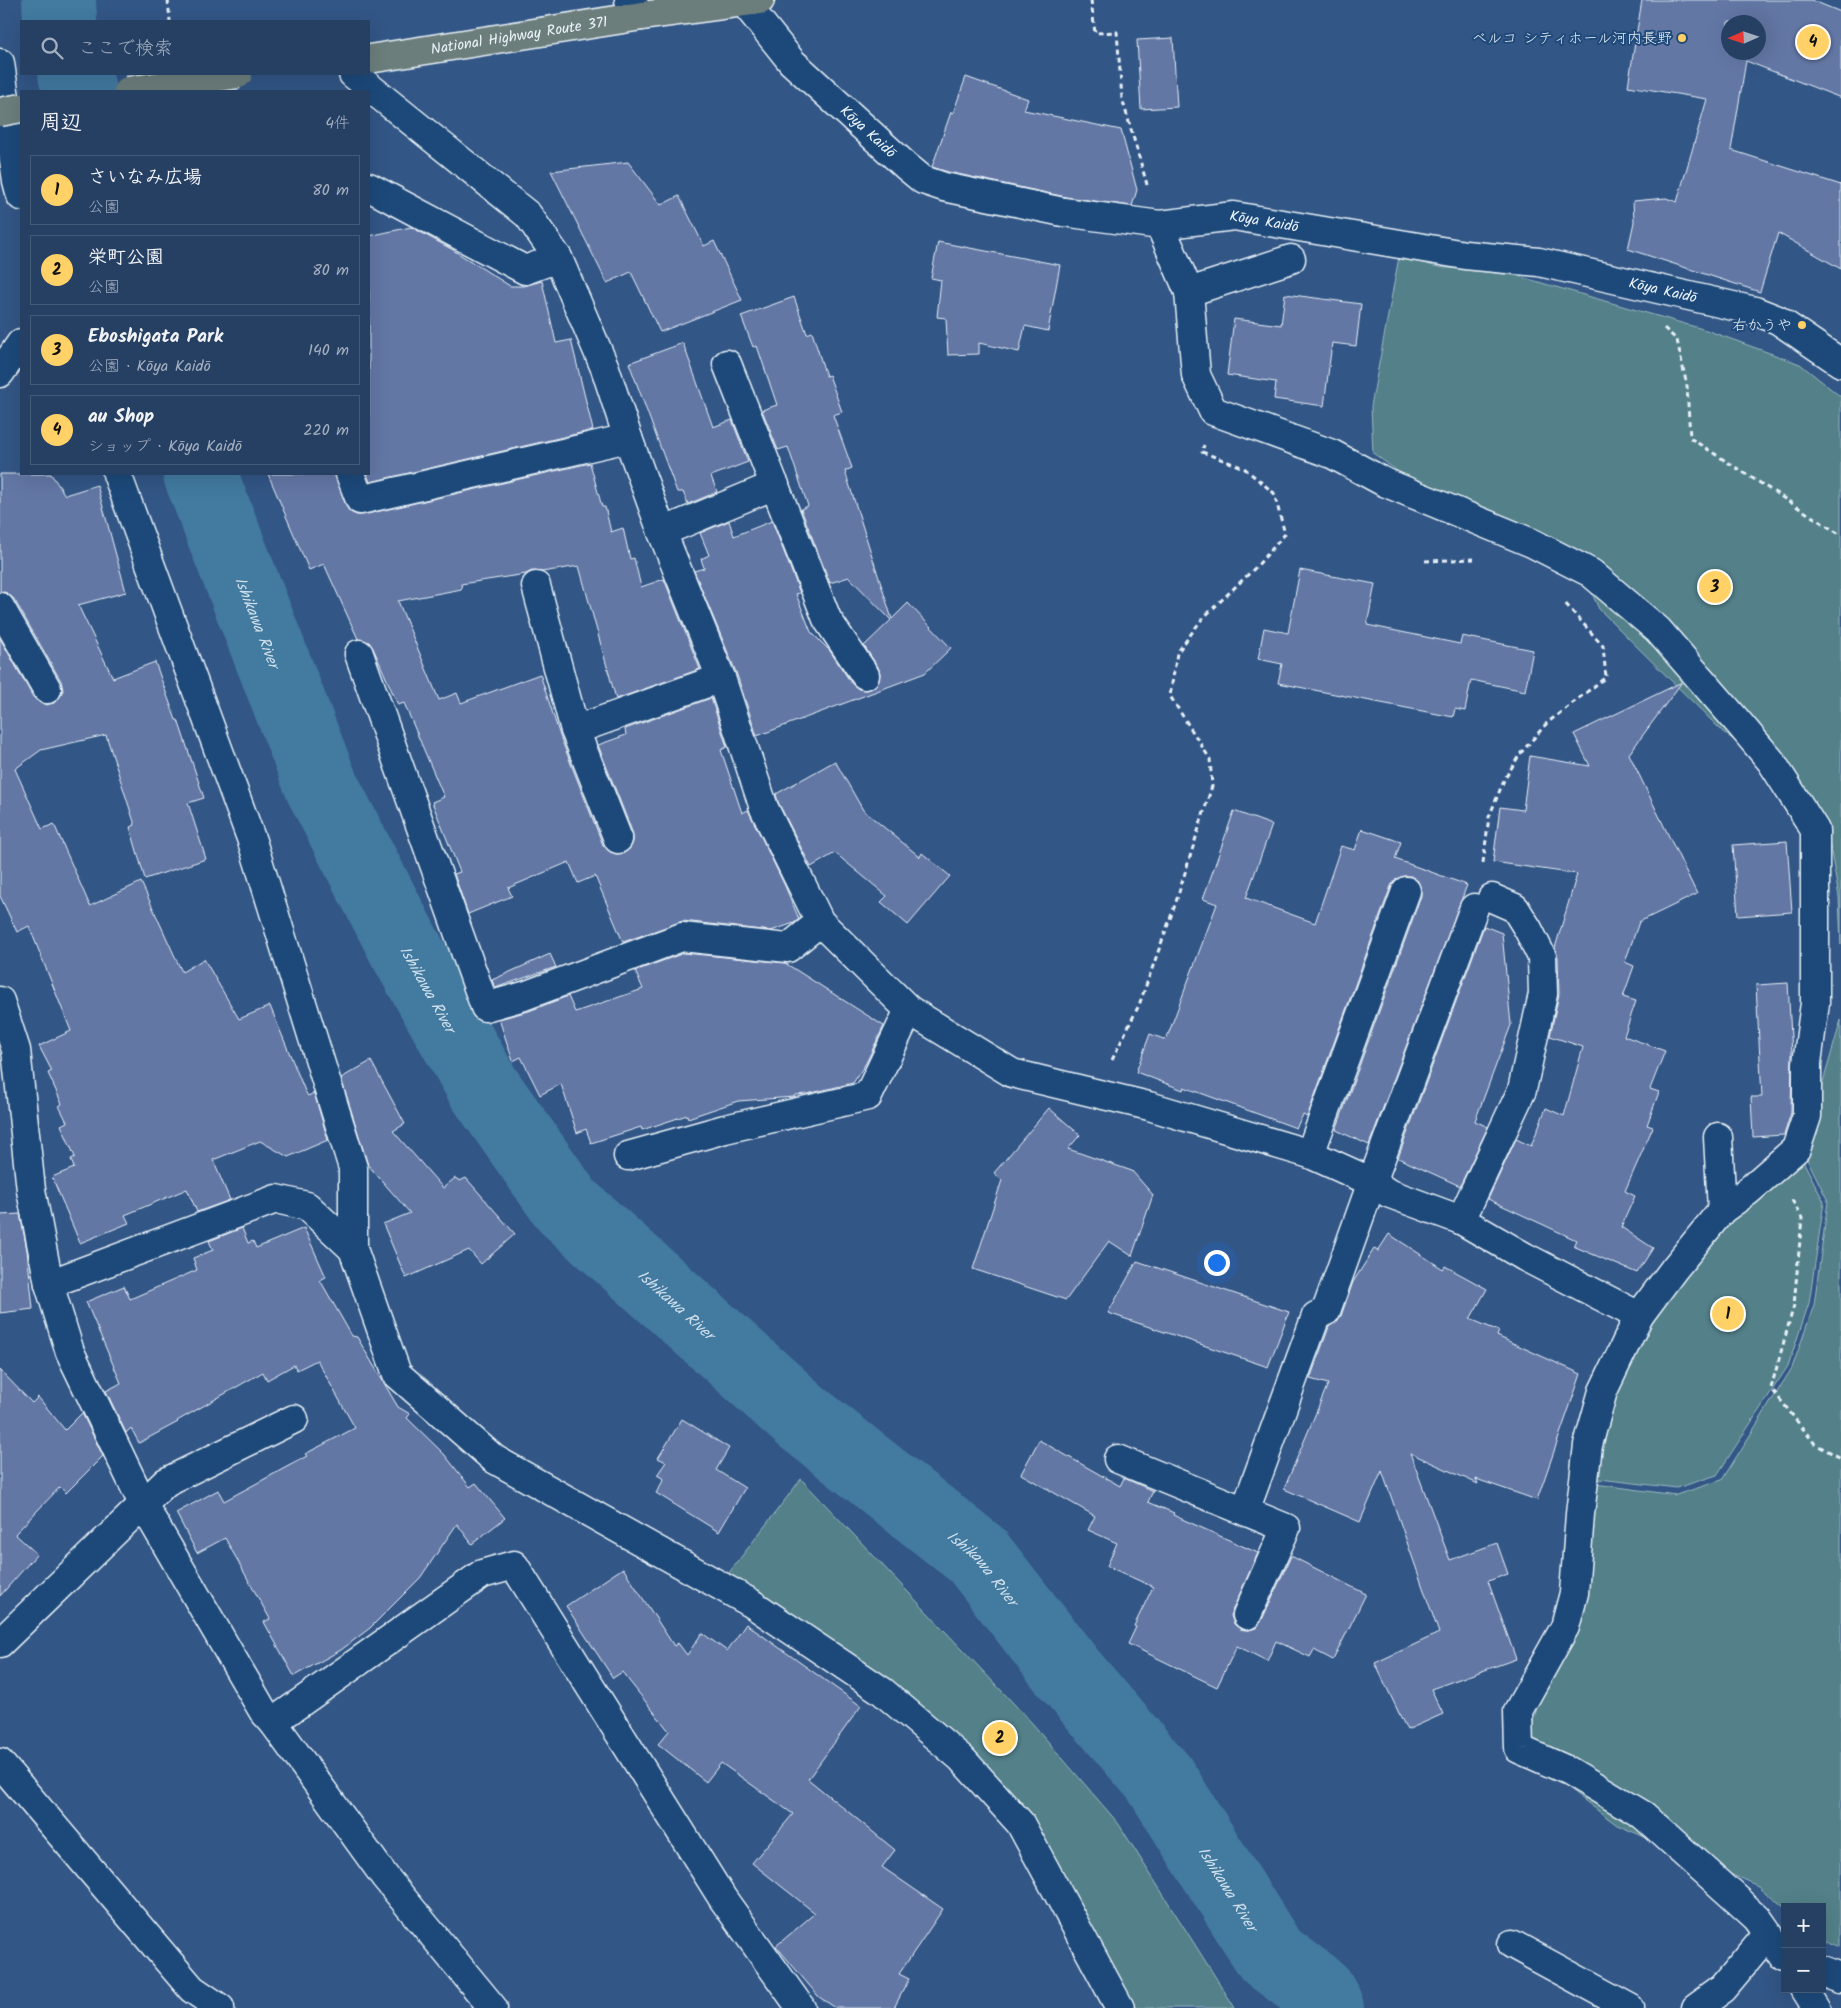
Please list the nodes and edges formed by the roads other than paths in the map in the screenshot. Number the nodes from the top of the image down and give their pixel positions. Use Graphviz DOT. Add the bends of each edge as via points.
graph roads {
  1 [pos="752,1"];
  2 [pos="637,5"];
  3 [pos="370,59"];
  4 [pos="0,64"];
  5 [pos="232,75"];
  6 [pos="354,75"];
  7 [pos="134,90"];
  8 [pos="20,108"];
  9 [pos="0,112"];
  10 [pos="370,188"];
  11 [pos="20,192"];
  12 [pos="1160,225"];
  13 [pos="558,258"];
  14 [pos="1291,259"];
  15 [pos="1189,292"];
  16 [pos="20,344"];
  17 [pos="1841,363"];
  18 [pos="728,364"];
  19 [pos="0,373"];
  20 [pos="628,438"];
  21 [pos="117,475"];
  22 [pos="350,475"];
  23 [pos="775,486"];
  24 [pos="662,532"];
  25 [pos="536,586"];
  26 [pos="0,608"];
  27 [pos="359,654"];
  28 [pos="865,675"];
  29 [pos="721,678"];
  30 [pos="47,689"];
  31 [pos="575,730"];
  32 [pos="618,839"];
  33 [pos="1406,891"];
  34 [pos="820,922"];
  35 [pos="0,1001"];
  36 [pos="909,1010"];
  37 [pos="1718,1137"];
  38 [pos="1310,1154"];
  39 [pos="628,1156"];
  40 [pos="1372,1182"];
  41 [pos="1722,1210"];
  42 [pos="1461,1220"];
  43 [pos="353,1249"];
  44 [pos="48,1284"];
  45 [pos="1639,1316"];
  46 [pos="294,1418"];
  47 [pos="1118,1458"];
  48 [pos="144,1506"];
  49 [pos="1245,1511"];
  50 [pos="1247,1615"];
  51 [pos="5,1630"];
  52 [pos="273,1722"];
  53 [pos="0,1763"];
  54 [pos="1768,1934"];
  55 [pos="1512,1944"];
  56 [pos="1781,1952"];
  57 [pos="1826,1971"];
  58 [pos="1841,1977"];
  59 [pos="1808,1993"];
  60 [pos="1116,2006"];
  61 [pos="220,2008"];
  62 [pos="493,2008"];
  63 [pos="801,2008"];
  64 [pos="1630,2008"];
  65 [pos="1696,2008"];
  66 [pos="1817,2008"];
  1 -- 2 [label="highway, National Highway Route 371"];
  1 -- 12 [label="street, Kōya Kaidō" via="792,62 923,180 1063,212"];
  2 -- 3 [label="highway, National Highway Route 371"];
  4 -- 11 [label="street"];
  5 -- 7 [label="highway, bridge"];
  6 -- 13 [label="street" via="528,215"];
  8 -- 9 [label="highway, bridge"];
  10 -- 13 [label="street" via="525,270"];
  12 -- 15 [label="street"];
  12 -- 17 [label="street, Kōya Kaidō" via="1234,216 1465,255 1539,262 1755,311 1778,320"];
  13 -- 20 [label="street" via="606,368"];
  14 -- 15 [label="street"];
  15 -- 41 [label="street" via="1196,375 1213,411 1332,454 1384,482 1532,543 1591,573 1658,630 1771,761 1815,830 1815,1003 1807,1063 1807,1116 1796,1149"];
  16 -- 19 [label="street"];
  18 -- 23 [label="street"];
  20 -- 22 [label="street" via="360,500"];
  20 -- 24 [label="street"];
  21 -- 43 [label="street" via="252,841 353,1168"];
  23 -- 24 [label="street"];
  23 -- 28 [label="street" via="827,619"];
  24 -- 29 [label="street"];
  25 -- 31 [label="street"];
  26 -- 30 [label="street"];
  27 -- 34 [label="street" via="485,1008 682,937 788,948"];
  29 -- 31 [label="street"];
  29 -- 34 [label="street" via="764,808"];
  31 -- 32 [label="street"];
  33 -- 38 [label="street"];
  34 -- 36 [label="street"];
  35 -- 44 [label="street" via="16,1050 31,1190"];
  36 -- 38 [label="street" via="1012,1073 1149,1106"];
  36 -- 39 [label="street" via="868,1096 725,1129"];
  37 -- 41 [label="street"];
  38 -- 40 [label="street"];
  40 -- 42 [label="street" via="1388,1193"];
  40 -- 42 [label="street" via="1483,903 1515,908 1542,957 1543,994 1522,1090"];
  40 -- 49 [label="street" via="1326,1311 1316,1316"];
  41 -- 45 [label="street"];
  42 -- 45 [label="street"];
  43 -- 44 [label="street" via="307,1206 276,1200"];
  43 -- 60 [label="street" via="397,1374 494,1459 751,1603 882,1692 961,1758 1020,1823"];
  44 -- 48 [label="street" via="70,1352"];
  45 -- 54 [label="street" via="1604,1391 1588,1445 1574,1593 1565,1627 1518,1711 1519,1749 1569,1771 1643,1814 1757,1918"];
  46 -- 48 [label="street" via="166,1482"];
  47 -- 49 [label="street"];
  48 -- 51 [label="street"];
  48 -- 52 [label="street" via="263,1711"];
  49 -- 50 [label="street" via="1286,1528"];
  52 -- 62 [label="street" via="385,1877"];
  52 -- 63 [label="street" via="482,1574 514,1565 723,1899"];
  53 -- 61 [label="street" via="192,1989"];
  54 -- 56 [label="street"];
  54 -- 65 [label="street" via="1722,1989"];
  55 -- 64 [label="street"];
  57 -- 58 [label="street"];
  59 -- 66 [label="street"];
}
